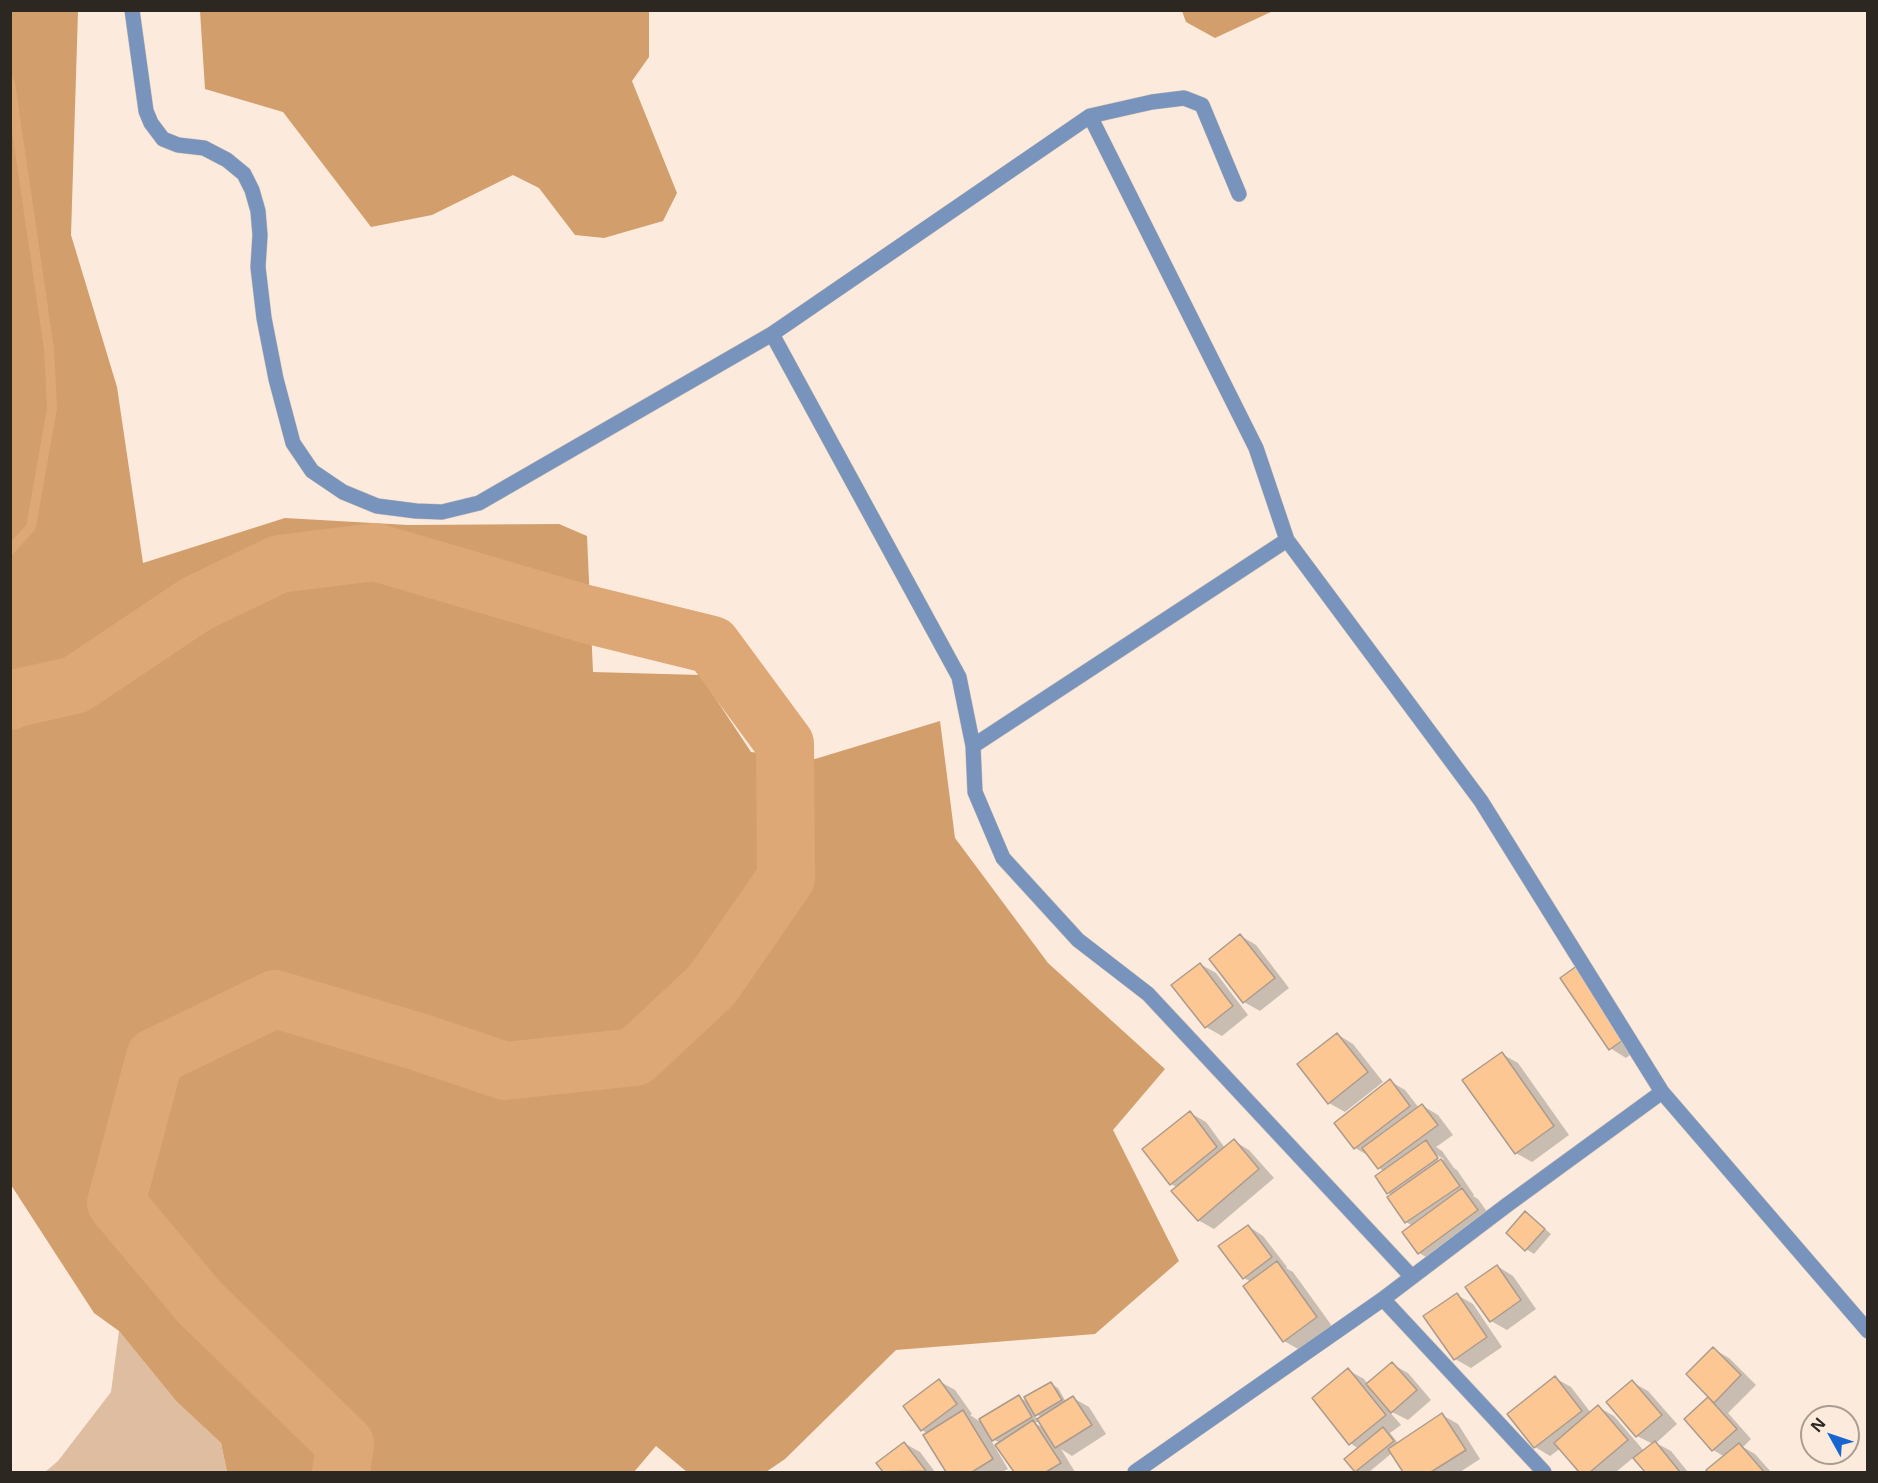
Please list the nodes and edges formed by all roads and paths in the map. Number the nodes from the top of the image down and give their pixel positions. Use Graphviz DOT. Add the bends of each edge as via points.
graph roads {
  1 [pos="132,10"];
  2 [pos="1089,116"];
  3 [pos="1239,194"];
  4 [pos="772,334"];
  5 [pos="1287,540"];
  6 [pos="973,746"];
  7 [pos="1662,1092"];
  8 [pos="1412,1277"];
  9 [pos="1383,1299"];
  10 [pos="1868,1331"];
  11 [pos="1135,1473"];
  12 [pos="1544,1473"];
  1 -- 4 [label="street" via="151,123 164,139 204,148 227,160 244,174 252,190 258,212 258,267 264,318 293,443 312,471 343,492 377,506 416,511 442,512 479,503"];
  2 -- 3 [label="street" via="1184,98 1202,105"];
  2 -- 4 [label="street"];
  2 -- 5 [label="street" via="1256,448"];
  4 -- 6 [label="street" via="959,677"];
  5 -- 6 [label="street"];
  5 -- 7 [label="street" via="1481,801"];
  6 -- 8 [label="street" via="975,792 1003,858 1078,940 1148,994"];
  7 -- 8 [label="street"];
  7 -- 10 [label="street"];
  8 -- 9 [label="street"];
  9 -- 11 [label="street"];
  9 -- 12 [label="street"];
}
